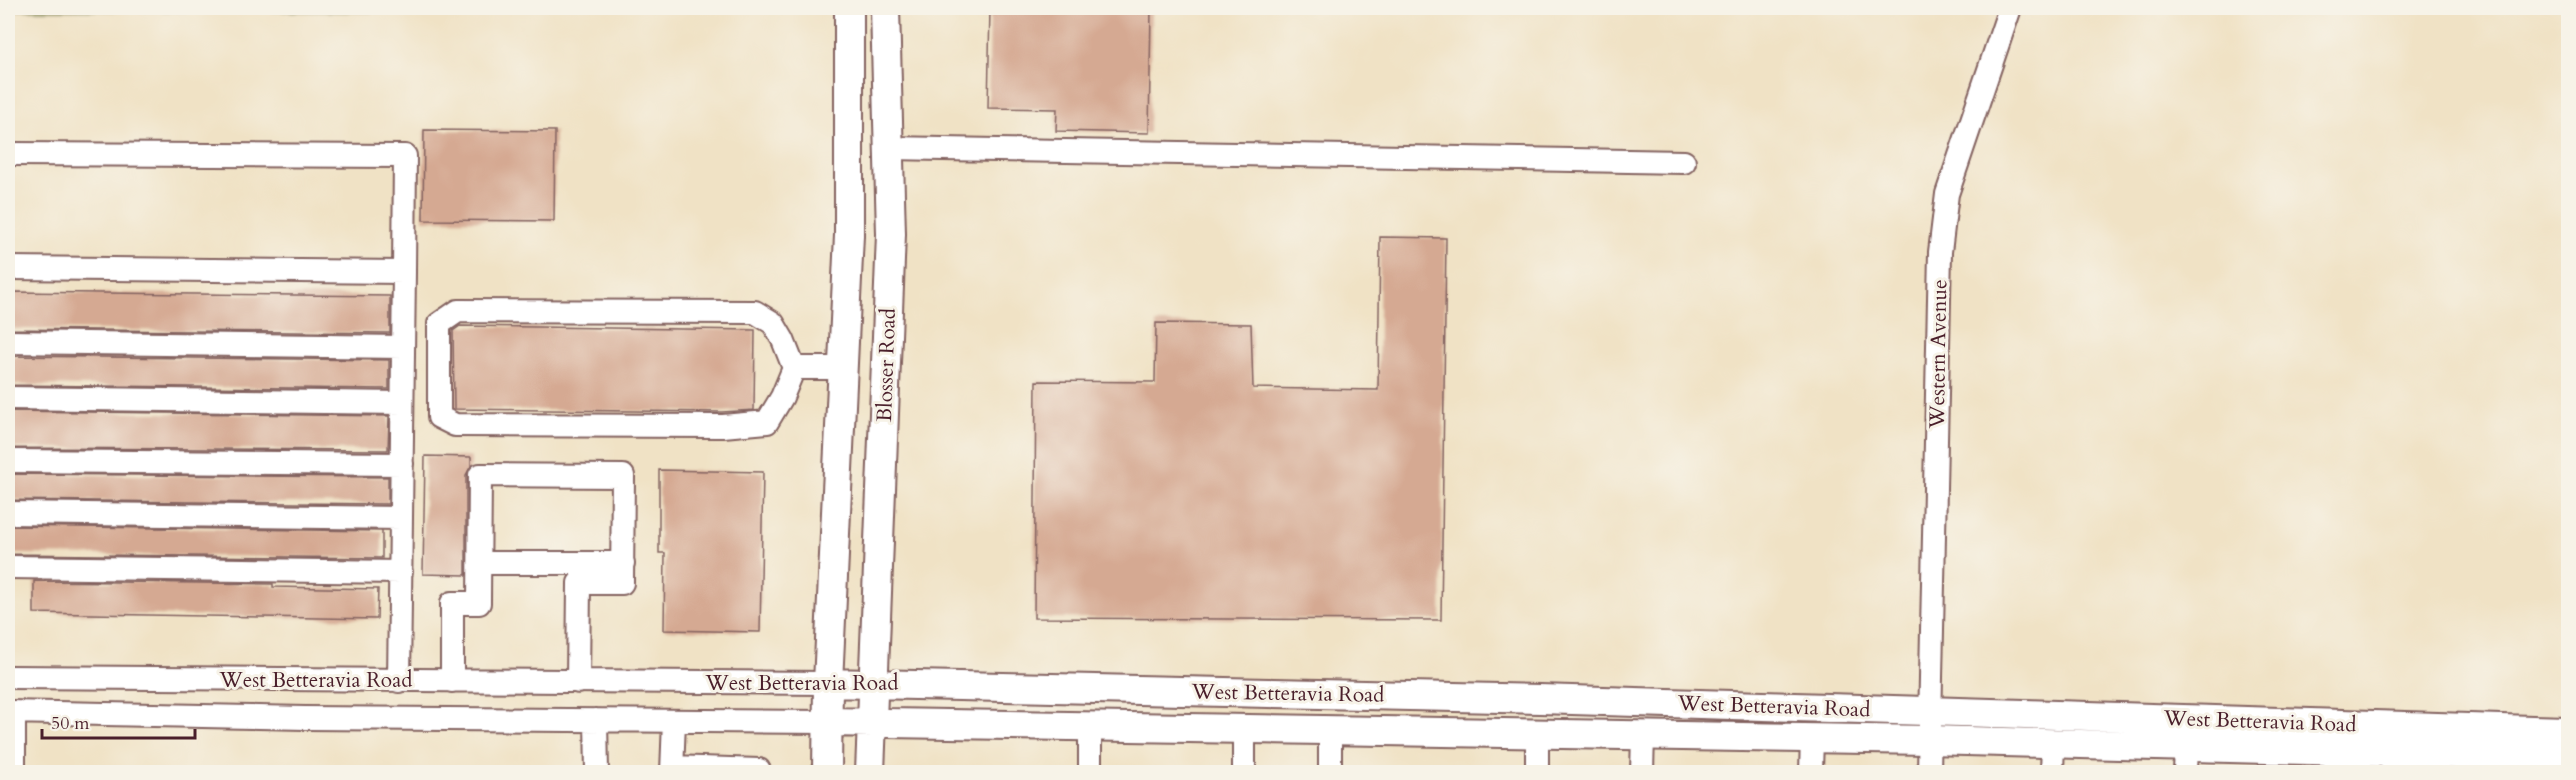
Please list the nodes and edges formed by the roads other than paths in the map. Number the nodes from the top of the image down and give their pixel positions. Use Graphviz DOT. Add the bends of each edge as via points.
graph roads {
  1 [pos="849,8"];
  2 [pos="885,8"];
  3 [pos="2010,8"];
  4 [pos="889,148"];
  5 [pos="8,154"];
  6 [pos="1684,162"];
  7 [pos="8,268"];
  8 [pos="405,273"];
  9 [pos="8,342"];
  10 [pos="403,347"];
  11 [pos="794,368"];
  12 [pos="843,368"];
  13 [pos="8,398"];
  14 [pos="402,403"];
  15 [pos="8,460"];
  16 [pos="402,464"];
  17 [pos="8,513"];
  18 [pos="401,518"];
  19 [pos="480,563"];
  20 [pos="623,563"];
  21 [pos="8,567"];
  22 [pos="400,572"];
  23 [pos="8,677"];
  24 [pos="399,681"];
  25 [pos="452,681"];
  26 [pos="578,682"];
  27 [pos="828,683"];
  28 [pos="873,684"];
  29 [pos="1929,711"];
  30 [pos="11,712"];
  31 [pos="596,720"];
  32 [pos="674,721"];
  33 [pos="827,722"];
  34 [pos="872,723"];
  35 [pos="1090,726"];
  36 [pos="1244,729"];
  37 [pos="1330,730"];
  38 [pos="2568,730"];
  39 [pos="1537,733"];
  40 [pos="1642,735"];
  41 [pos="1812,738"];
  42 [pos="1929,740"];
  43 [pos="2053,743"];
  44 [pos="2568,758"];
  45 [pos="2185,760"];
  46 [pos="2335,762"];
  47 [pos="2393,763"];
  48 [pos="2482,764"];
  49 [pos="12,769"];
  50 [pos="672,770"];
  51 [pos="597,772"];
  52 [pos="760,772"];
  53 [pos="826,772"];
  54 [pos="870,772"];
  55 [pos="1090,772"];
  56 [pos="1244,772"];
  57 [pos="1330,772"];
  58 [pos="1537,772"];
  59 [pos="1642,772"];
  60 [pos="1811,772"];
  61 [pos="1929,772"];
  62 [pos="2052,772"];
  1 -- 12 [label="main road, Blosser Road" via="849,235"];
  2 -- 4 [label="main road, Blosser Road"];
  3 -- 29 [label="street, Western Avenue" via="1947,194 1940,252"];
  4 -- 6 [label="street"];
  4 -- 28 [label="main road, Blosser Road" via="891,234"];
  5 -- 8 [label="street" via="405,156"];
  7 -- 8 [label="street"];
  8 -- 10 [label="street"];
  9 -- 10 [label="street"];
  10 -- 14 [label="street"];
  11 -- 11 [label="street" via="767,422 723,426 455,425 439,417 439,324 458,311 755,312 773,323"];
  11 -- 12 [label="street"];
  12 -- 27 [label="main road, Blosser Road"];
  13 -- 14 [label="street"];
  14 -- 16 [label="street"];
  15 -- 16 [label="street"];
  16 -- 18 [label="street"];
  17 -- 18 [label="street"];
  18 -- 22 [label="street"];
  19 -- 20 [label="street"];
  19 -- 20 [label="street" via="480,475 623,476"];
  19 -- 25 [label="street" via="479,603 452,603"];
  20 -- 26 [label="street" via="622,584 579,584"];
  21 -- 22 [label="street"];
  22 -- 24 [label="street"];
  23 -- 24 [label="street, West Betteravia Road"];
  24 -- 25 [label="street, West Betteravia Road"];
  25 -- 26 [label="street, West Betteravia Road"];
  26 -- 27 [label="street, West Betteravia Road"];
  27 -- 28 [label="main road, West Betteravia Road"];
  27 -- 33 [label="main road, Blosser Road"];
  28 -- 29 [label="main road, West Betteravia Road"];
  28 -- 34 [label="main road, Blosser Road"];
  29 -- 38 [label="main road, West Betteravia Road"];
  29 -- 42 [label="street, Western Avenue"];
  30 -- 31 [label="street, West Betteravia Road"];
  30 -- 49 [label="street"];
  31 -- 32 [label="street, West Betteravia Road"];
  31 -- 51 [label="street"];
  32 -- 33 [label="street, West Betteravia Road"];
  32 -- 50 [label="street"];
  33 -- 34 [label="main road, West Betteravia Road"];
  33 -- 53 [label="main road, Blosser Road"];
  34 -- 35 [label="main road, West Betteravia Road"];
  34 -- 54 [label="main road, Blosser Road"];
  35 -- 36 [label="main road, West Betteravia Road"];
  35 -- 55 [label="street"];
  36 -- 37 [label="main road, West Betteravia Road"];
  36 -- 56 [label="street"];
  37 -- 39 [label="main road, West Betteravia Road"];
  37 -- 57 [label="street"];
  39 -- 40 [label="main road, West Betteravia Road"];
  39 -- 58 [label="street"];
  40 -- 41 [label="main road, West Betteravia Road"];
  40 -- 59 [label="street"];
  41 -- 42 [label="main road, West Betteravia Road"];
  41 -- 60 [label="street"];
  42 -- 43 [label="main road, West Betteravia Road"];
  42 -- 61 [label="street, Western Avenue"];
  43 -- 45 [label="main road, West Betteravia Road"];
  43 -- 62 [label="street"];
  44 -- 48 [label="main road, West Betteravia Road"];
  45 -- 46 [label="main road, West Betteravia Road"];
  46 -- 47 [label="main road, West Betteravia Road"];
  47 -- 48 [label="main road, West Betteravia Road"];
  50 -- 52 [label="street"];
}
